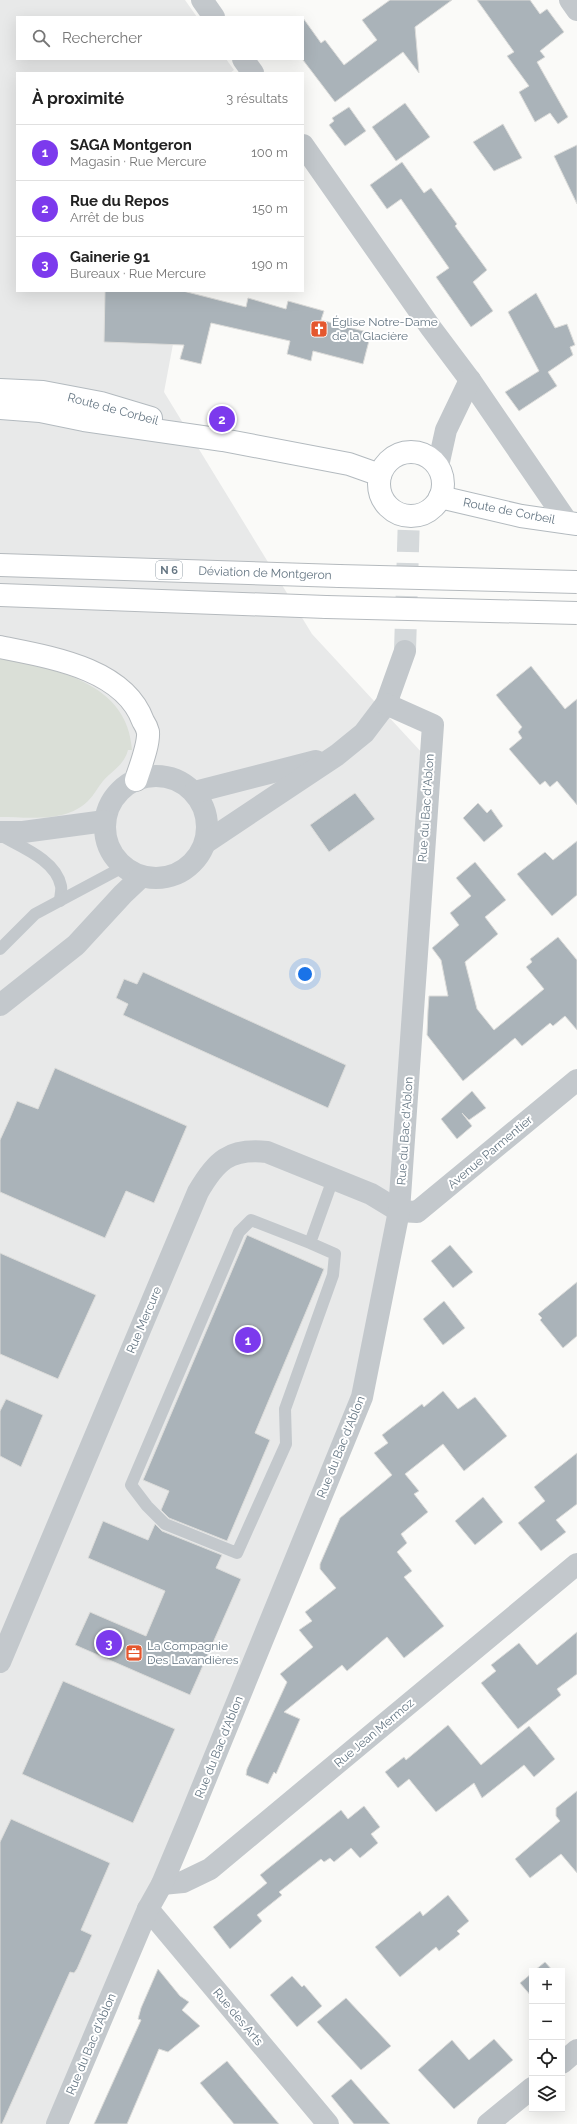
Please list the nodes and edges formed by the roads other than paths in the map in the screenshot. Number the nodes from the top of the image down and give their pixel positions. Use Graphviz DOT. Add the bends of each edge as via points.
graph roads {
  1 [pos="202,0"];
  2 [pos="570,0"];
  3 [pos="577,10"];
  4 [pos="213,16"];
  5 [pos="244,60"];
  6 [pos="252,72"];
  7 [pos="304,146"];
  8 [pos="470,380"];
  9 [pos="0,390"];
  10 [pos="0,408"];
  11 [pos="223,440"];
  12 [pos="438,466"];
  13 [pos="380,475"];
  14 [pos="440,497"];
  15 [pos="573,523"];
  16 [pos="0,565"];
  17 [pos="577,582"];
  18 [pos="0,595"];
  19 [pos="577,613"];
  20 [pos="0,647"];
  21 [pos="405,651"];
  22 [pos="386,704"];
  23 [pos="337,755"];
  24 [pos="136,780"];
  25 [pos="195,792"];
  26 [pos="105,821"];
  27 [pos="0,834"];
  28 [pos="208,841"];
  29 [pos="132,872"];
  30 [pos="60,901"];
  31 [pos="0,949"];
  32 [pos="0,1005"];
  33 [pos="577,1080"];
  34 [pos="333,1179"];
  35 [pos="399,1211"];
  36 [pos="310,1243"];
  37 [pos="577,1564"];
  38 [pos="0,1662"];
  39 [pos="162,1884"];
  40 [pos="148,1909"];
  41 [pos="577,2050"];
  42 [pos="565,2060"];
  43 [pos="529,2090"];
  44 [pos="57,2124"];
  45 [pos="328,2124"];
  46 [pos="488,2124"];
  1 -- 4 [label="street"];
  2 -- 3 [label="street"];
  5 -- 6 [label="street"];
  7 -- 8 [label="street"];
  8 -- 12 [label="street" via="446,430"];
  8 -- 15 [label="street"];
  9 -- 11 [label="main road, Route de Corbeil" via="44,392 101,403"];
  10 -- 11 [label="main road, Route de Corbeil" via="40,411 84,420"];
  11 -- 13 [label="main road, Route de Corbeil" via="349,464"];
  12 -- 13 [label="main road" via="421,453 410,451 391,458 384,465"];
  12 -- 14 [label="main road" via="443,487"];
  13 -- 14 [label="main road" via="379,493 390,510 400,515 426,513"];
  14 -- 15 [label="main road, Route de Corbeil" via="521,516"];
  16 -- 17 [label="main road, Déviation de Montgeron / N 6, bridge"];
  18 -- 19 [label="main road, bridge"];
  20 -- 24 [label="main road" via="78,667 107,678 128,695 140,711 148,732"];
  21 -- 22 [label="street"];
  22 -- 23 [label="street" via="364,733"];
  22 -- 35 [label="street, Rue du Bac d'Ablon" via="433,725"];
  23 -- 25 [label="street"];
  23 -- 28 [label="street"];
  24 -- 25 [label="street" via="147,776 173,778"];
  24 -- 26 [label="street" via="124,786 113,798"];
  25 -- 28 [label="street" via="204,806 209,824"];
  26 -- 27 [label="street"];
  26 -- 29 [label="street" via="106,837 111,852"];
  27 -- 30 [label="lane" via="56,872 61,886"];
  28 -- 29 [label="street" via="193,862 169,876 159,878"];
  29 -- 30 [label="lane"];
  29 -- 32 [label="street" via="123,894 76,945"];
  30 -- 31 [label="lane" via="35,914"];
  33 -- 35 [label="street, Avenue Parmentier" via="417,1212"];
  34 -- 35 [label="street, Rue Mercure" via="371,1194"];
  34 -- 36 [label="lane"];
  34 -- 38 [label="street, Rue Mercure" via="267,1152 240,1152 224,1159 211,1170 198,1192"];
  35 -- 39 [label="street, Rue du Bac d'Ablon" via="362,1397"];
  36 -- 36 [label="lane" via="335,1254 333,1275 285,1410 286,1444 237,1554 166,1524 147,1506 130,1484 239,1232 251,1220"];
  37 -- 39 [label="street, Rue Jean Mermoz" via="210,1869 183,1882"];
  39 -- 40 [label="street, Rue du Bac d'Ablon"];
  40 -- 44 [label="street, Rue du Bac d'Ablon"];
  40 -- 45 [label="street, Rue des Arts"];
  41 -- 42 [label="street"];
  43 -- 46 [label="street"];
}
